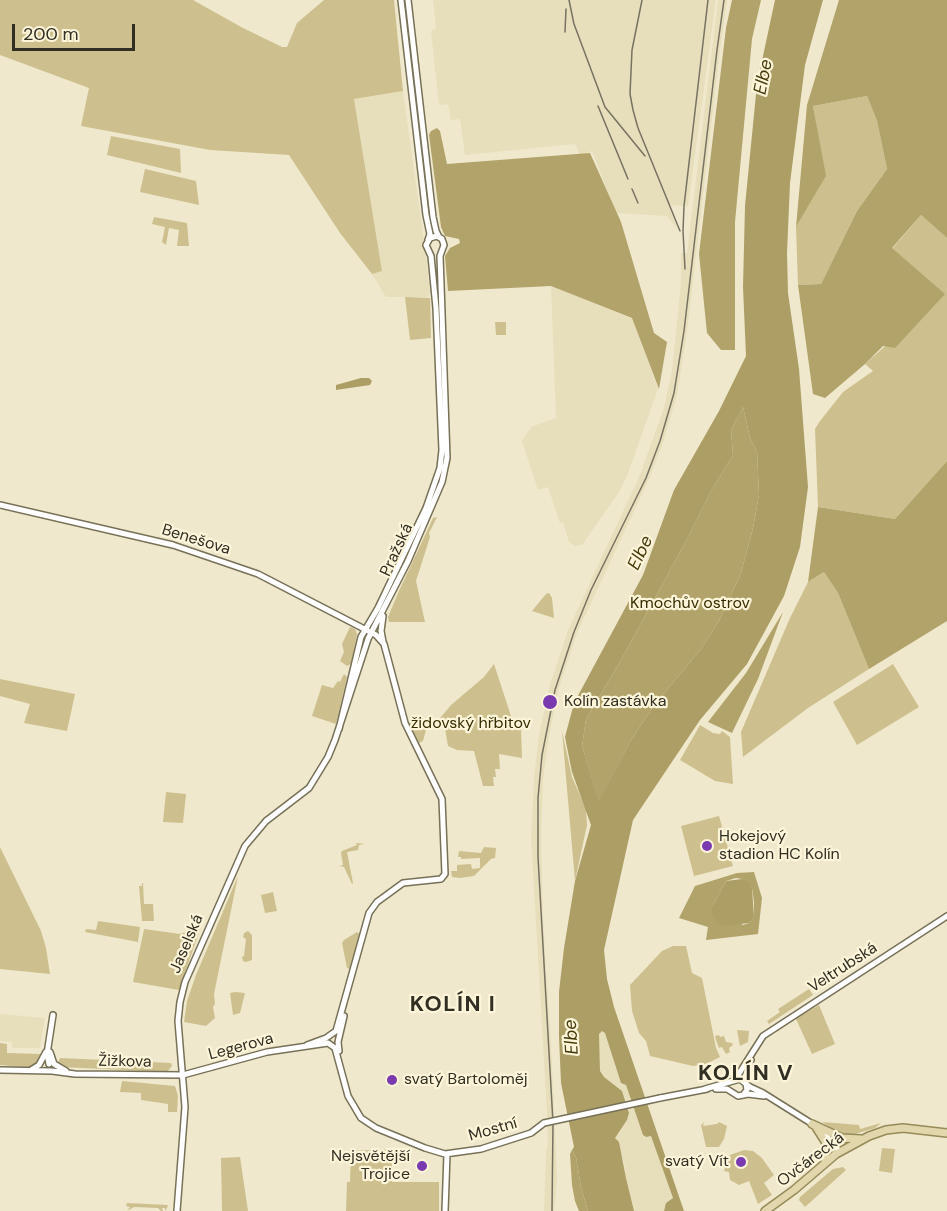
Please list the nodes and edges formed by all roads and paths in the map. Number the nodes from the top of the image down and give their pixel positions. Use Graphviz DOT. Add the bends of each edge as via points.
graph roads {
  1 [pos="401,0"];
  2 [pos="408,0"];
  3 [pos="440,238"];
  4 [pos="427,241"];
  5 [pos="442,250"];
  6 [pos="429,251"];
  7 [pos="0,505"];
  8 [pos="384,611"];
  9 [pos="365,630"];
  10 [pos="372,633"];
  11 [pos="384,644"];
  12 [pos="339,729"];
  13 [pos="947,916"];
  14 [pos="347,997"];
  15 [pos="52,1015"];
  16 [pos="330,1035"];
  17 [pos="50,1036"];
  18 [pos="338,1040"];
  19 [pos="331,1044"];
  20 [pos="307,1045"];
  21 [pos="756,1045"];
  22 [pos="40,1063"];
  23 [pos="49,1064"];
  24 [pos="0,1070"];
  25 [pos="341,1070"];
  26 [pos="27,1071"];
  27 [pos="44,1072"];
  28 [pos="69,1074"];
  29 [pos="183,1076"];
  30 [pos="734,1080"];
  31 [pos="746,1084"];
  32 [pos="705,1089"];
  33 [pos="732,1093"];
  34 [pos="743,1095"];
  35 [pos="771,1099"];
  36 [pos="812,1124"];
  37 [pos="947,1133"];
  38 [pos="834,1135"];
  39 [pos="864,1138"];
  40 [pos="840,1152"];
  41 [pos="447,1154"];
  42 [pos="825,1163"];
  43 [pos="177,1211"];
  44 [pos="445,1211"];
  45 [pos="765,1211"];
  1 -- 4 [label="street" via="430,234"];
  2 -- 3 [label="street" via="434,225"];
  3 -- 4 [label="street" via="434,236"];
  3 -- 5 [label="street"];
  4 -- 6 [label="street"];
  5 -- 6 [label="street" via="436,254"];
  5 -- 8 [label="street, Pražská" via="446,467 439,491"];
  6 -- 9 [label="street, Pražská" via="436,308 440,468 426,508"];
  7 -- 9 [label="street, Benešova" via="173,545 263,575"];
  8 -- 10 [label="street, Pražská"];
  8 -- 11 [label="street"];
  9 -- 10 [label="street, Benešova"];
  9 -- 12 [label="street, Jaselská"];
  10 -- 11 [label="street"];
  10 -- 12 [label="street, Jaselská"];
  11 -- 14 [label="street" via="405,723 442,799 444,878 399,885 377,902 369,913"];
  12 -- 29 [label="street, Jaselská" via="309,788 259,829 233,869 181,994 178,1031"];
  13 -- 21 [label="street, Veltrubská" via="768,1033"];
  14 -- 16 [label="street" via="337,1030"];
  14 -- 18 [label="street"];
  15 -- 17 [label="street"];
  16 -- 18 [label="street" via="336,1035"];
  16 -- 19 [label="street"];
  16 -- 20 [label="street, Legerova"];
  17 -- 22 [label="street"];
  17 -- 23 [label="street"];
  17 -- 28 [label="street" via="53,1062"];
  18 -- 19 [label="street"];
  18 -- 25 [label="street"];
  19 -- 20 [label="street, Legerova"];
  19 -- 25 [label="street"];
  20 -- 29 [label="street, Legerova"];
  21 -- 30 [label="street"];
  21 -- 31 [label="street" via="745,1075"];
  22 -- 23 [label="street, Žižkova"];
  22 -- 26 [label="street"];
  22 -- 27 [label="street"];
  23 -- 27 [label="street"];
  23 -- 28 [label="street, Žižkova"];
  24 -- 26 [label="street, Žižkova"];
  25 -- 41 [label="street" via="351,1102 365,1121"];
  26 -- 27 [label="street, Žižkova"];
  27 -- 28 [label="street, Žižkova"];
  28 -- 29 [label="street, Žižkova"];
  29 -- 43 [label="street, Jaselská" via="185,1120"];
  30 -- 31 [label="street"];
  30 -- 32 [label="street, Mostní"];
  30 -- 33 [label="street"];
  31 -- 34 [label="street"];
  31 -- 35 [label="street"];
  32 -- 33 [label="street"];
  32 -- 41 [label="street, Mostní, bridge" via="544,1123 531,1133 481,1149"];
  33 -- 34 [label="street"];
  34 -- 35 [label="street"];
  35 -- 36 [label="street"];
  36 -- 38 [label="main road"];
  36 -- 40 [label="street"];
  36 -- 42 [label="main road" via="825,1140"];
  37 -- 39 [label="main road, Ovčárecká" via="898,1129"];
  38 -- 39 [label="main road"];
  38 -- 40 [label="main road" via="841,1142"];
  39 -- 40 [label="main road, Ovčárecká"];
  40 -- 42 [label="main road, Ovčárecká"];
  41 -- 44 [label="street"];
  42 -- 45 [label="main road, Ovčárecká"];
}
